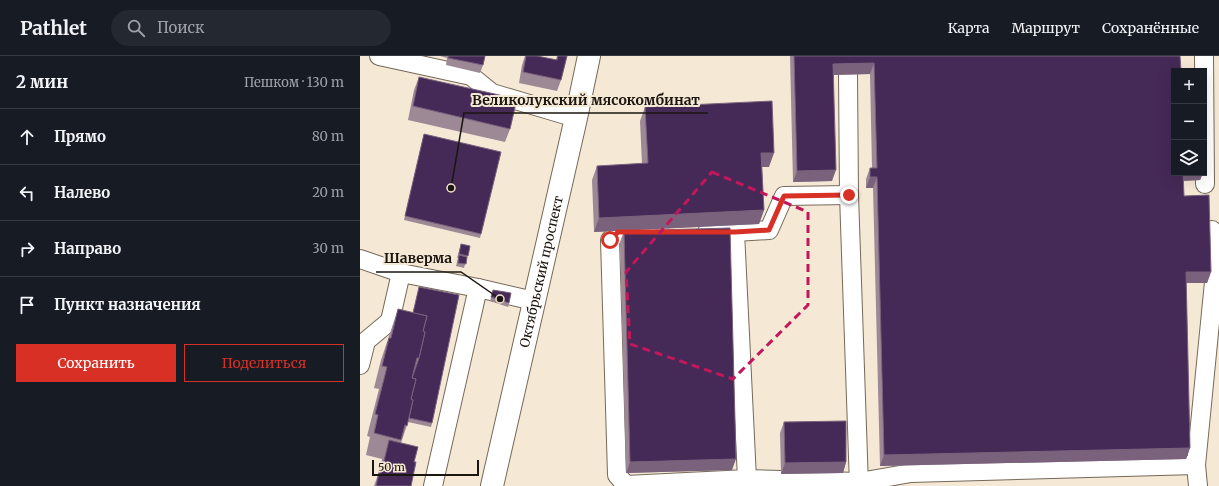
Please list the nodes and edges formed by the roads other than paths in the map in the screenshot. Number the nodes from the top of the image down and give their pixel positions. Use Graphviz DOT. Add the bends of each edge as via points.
graph roads {
  1 [pos="378,56"];
  2 [pos="589,56"];
  3 [pos="1204,56"];
  4 [pos="848,74"];
  5 [pos="576,118"];
  6 [pos="1205,184"];
  7 [pos="849,195"];
  8 [pos="1212,230"];
  9 [pos="665,232"];
  10 [pos="688,232"];
  11 [pos="735,232"];
  12 [pos="360,259"];
  13 [pos="401,273"];
  14 [pos="478,288"];
  15 [pos="534,301"];
  16 [pos="360,365"];
  17 [pos="1196,465"];
  18 [pos="747,479"];
  19 [pos="859,484"];
  20 [pos="433,486"];
  21 [pos="492,486"];
  22 [pos="1198,486"];
  1 -- 5 [label="lane" via="471,76 492,93"];
  2 -- 5 [label="main road, Октябрьский проспект"];
  3 -- 6 [label="lane"];
  4 -- 7 [label="lane"];
  5 -- 15 [label="main road, Октябрьский проспект"];
  7 -- 11 [label="lane" via="784,196 769,230"];
  7 -- 19 [label="lane"];
  8 -- 17 [label="lane" via="1214,282"];
  9 -- 18 [label="lane" via="618,232 610,240 617,475 626,485"];
  10 -- 11 [label="lane"];
  11 -- 18 [label="lane"];
  12 -- 13 [label="lane"];
  13 -- 14 [label="lane"];
  13 -- 16 [label="lane" via="390,321 366,341"];
  14 -- 15 [label="lane"];
  14 -- 20 [label="lane"];
  15 -- 21 [label="main road, Октябрьский проспект"];
  17 -- 19 [label="lane" via="911,473"];
  17 -- 22 [label="lane"];
  18 -- 19 [label="lane"];
}
